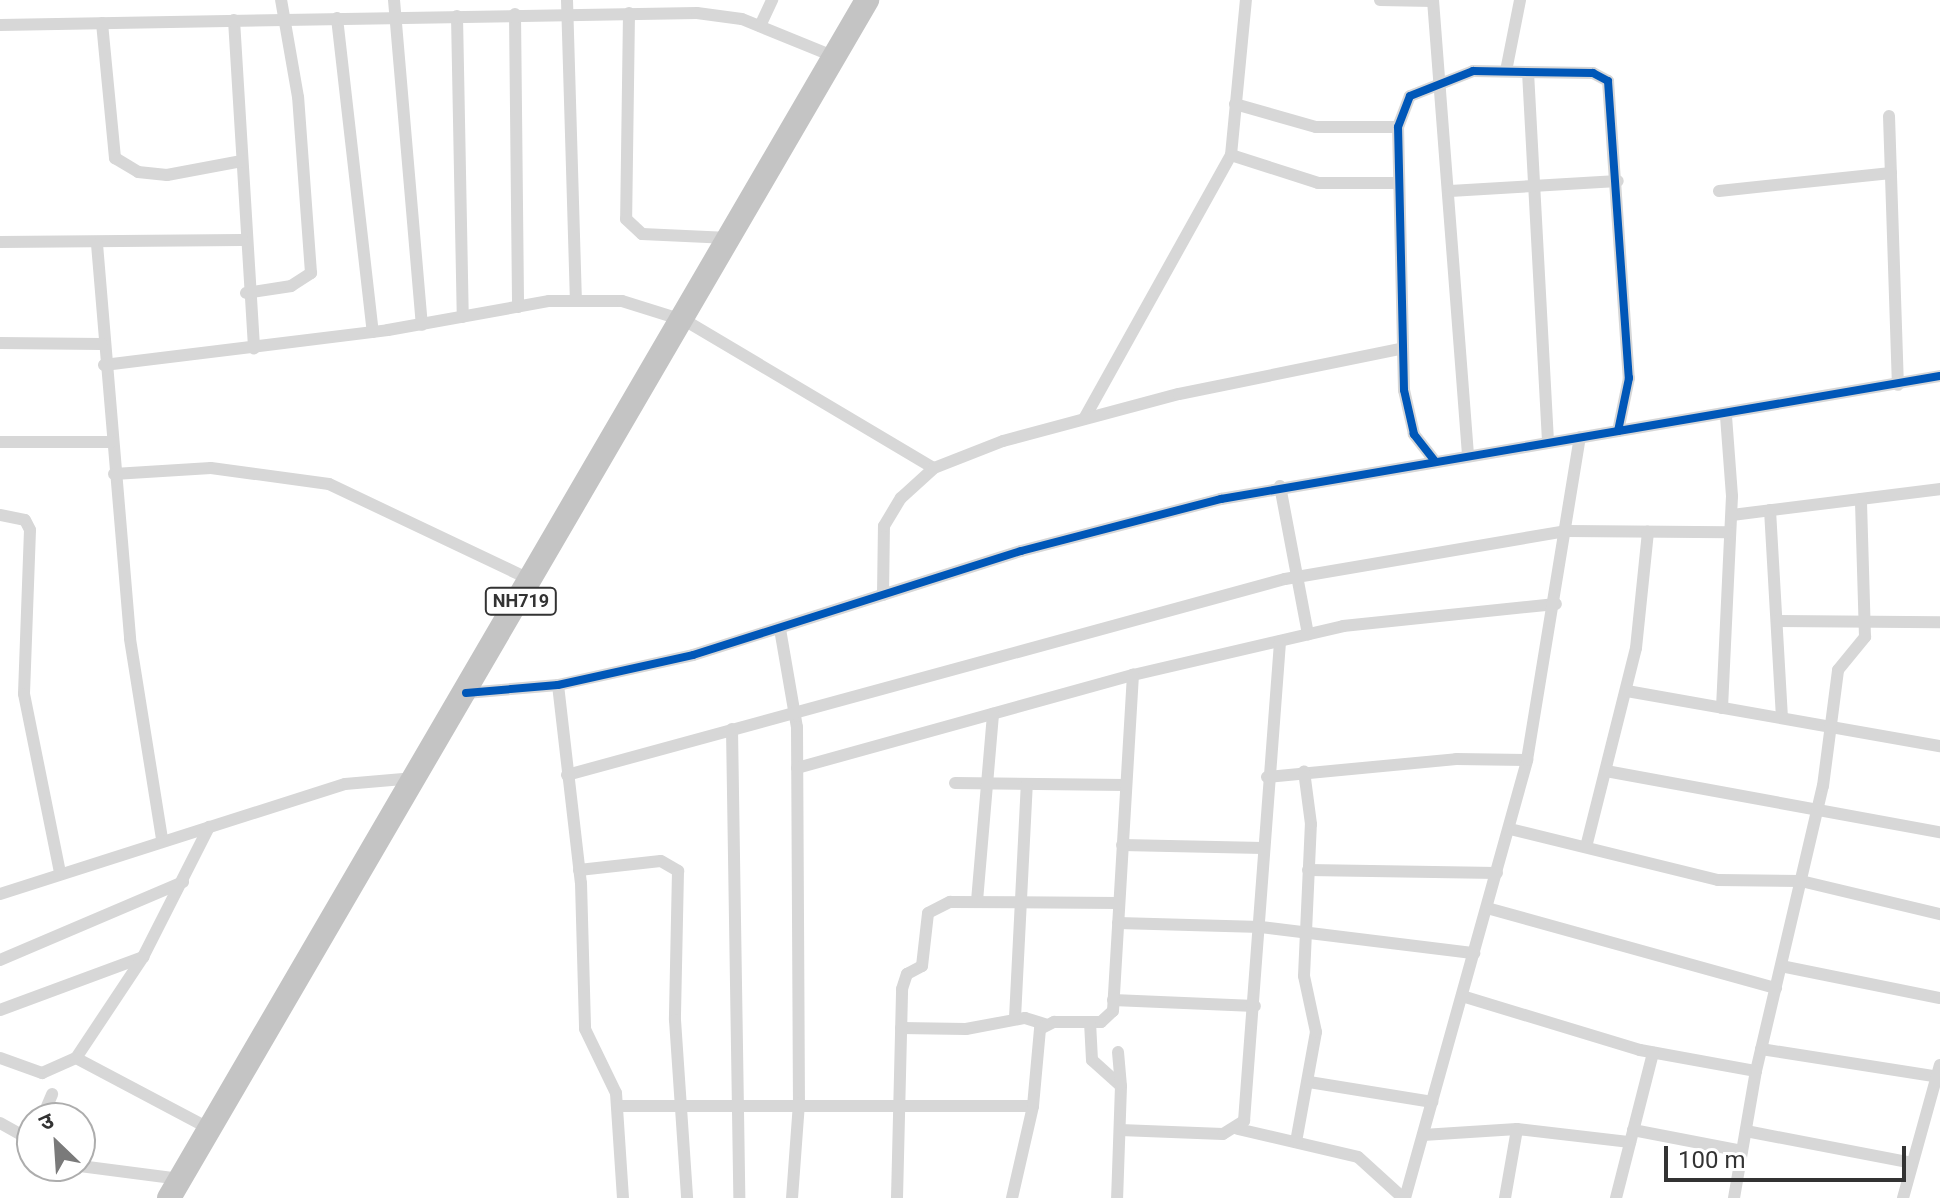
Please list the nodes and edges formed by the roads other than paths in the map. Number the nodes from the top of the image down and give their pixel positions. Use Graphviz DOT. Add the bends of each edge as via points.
graph roads {
  1 [pos="281,0"];
  2 [pos="394,0"];
  3 [pos="772,0"];
  4 [pos="867,0"];
  5 [pos="1246,0"];
  6 [pos="1380,0"];
  7 [pos="1520,0"];
  8 [pos="1433,1"];
  9 [pos="567,6"];
  10 [pos="629,13"];
  11 [pos="515,14"];
  12 [pos="457,16"];
  13 [pos="395,17"];
  14 [pos="337,18"];
  15 [pos="283,19"];
  16 [pos="234,20"];
  17 [pos="102,23"];
  18 [pos="0,25"];
  19 [pos="760,26"];
  20 [pos="835,57"];
  21 [pos="1506,71"];
  22 [pos="1528,72"];
  23 [pos="1442,81"];
  24 [pos="1235,104"];
  25 [pos="1889,116"];
  26 [pos="1398,127"];
  27 [pos="1231,155"];
  28 [pos="242,161"];
  29 [pos="1891,173"];
  30 [pos="1618,181"];
  31 [pos="1399,183"];
  32 [pos="1533,187"];
  33 [pos="1450,191"];
  34 [pos="1719,191"];
  35 [pos="732,238"];
  36 [pos="242,240"];
  37 [pos="0,242"];
  38 [pos="97,244"];
  39 [pos="246,293"];
  40 [pos="576,299"];
  41 [pos="518,307"];
  42 [pos="463,317"];
  43 [pos="686,321"];
  44 [pos="422,325"];
  45 [pos="373,332"];
  46 [pos="0,343"];
  47 [pos="102,344"];
  48 [pos="254,348"];
  49 [pos="1401,349"];
  50 [pos="104,365"];
  51 [pos="1940,376"];
  52 [pos="1898,385"];
  53 [pos="1726,417"];
  54 [pos="1084,419"];
  55 [pos="1618,431"];
  56 [pos="1580,437"];
  57 [pos="1548,441"];
  58 [pos="0,442"];
  59 [pos="111,442"];
  60 [pos="1468,454"];
  61 [pos="1434,460"];
  62 [pos="934,468"];
  63 [pos="114,474"];
  64 [pos="1280,486"];
  65 [pos="1940,489"];
  66 [pos="1861,499"];
  67 [pos="1770,510"];
  68 [pos="0,515"];
  69 [pos="1732,515"];
  70 [pos="1567,531"];
  71 [pos="1648,532"];
  72 [pos="1729,532"];
  73 [pos="1299,576"];
  74 [pos="533,581"];
  75 [pos="883,595"];
  76 [pos="1556,604"];
  77 [pos="1778,621"];
  78 [pos="1866,622"];
  79 [pos="1940,622"];
  80 [pos="780,629"];
  81 [pos="1308,634"];
  82 [pos="1280,641"];
  83 [pos="1133,675"];
  84 [pos="558,685"];
  85 [pos="1627,691"];
  86 [pos="466,693"];
  87 [pos="795,708"];
  88 [pos="1722,708"];
  89 [pos="993,714"];
  90 [pos="1782,718"];
  91 [pos="1829,725"];
  92 [pos="732,729"];
  93 [pos="1940,746"];
  94 [pos="1527,760"];
  95 [pos="797,768"];
  96 [pos="1304,771"];
  97 [pos="1606,771"];
  98 [pos="567,775"];
  99 [pos="1267,777"];
  100 [pos="415,778"];
  101 [pos="955,783"];
  102 [pos="982,783"];
  103 [pos="1027,784"];
  104 [pos="1126,785"];
  105 [pos="1818,807"];
  106 [pos="209,827"];
  107 [pos="1510,829"];
  108 [pos="1940,832"];
  109 [pos="162,838"];
  110 [pos="1122,845"];
  111 [pos="1586,847"];
  112 [pos="1263,848"];
  113 [pos="579,870"];
  114 [pos="1308,870"];
  115 [pos="60,872"];
  116 [pos="1497,873"];
  117 [pos="1801,881"];
  118 [pos="183,882"];
  119 [pos="0,894"];
  120 [pos="977,901"];
  121 [pos="1017,901"];
  122 [pos="1119,903"];
  123 [pos="1487,908"];
  124 [pos="1940,914"];
  125 [pos="1118,923"];
  126 [pos="1261,927"];
  127 [pos="1305,932"];
  128 [pos="1474,953"];
  129 [pos="143,957"];
  130 [pos="0,960"];
  131 [pos="1781,966"];
  132 [pos="1776,988"];
  133 [pos="1462,996"];
  134 [pos="1940,998"];
  135 [pos="1113,1000"];
  136 [pos="1255,1006"];
  137 [pos="0,1010"];
  138 [pos="1015,1018"];
  139 [pos="1090,1022"];
  140 [pos="1045,1024"];
  141 [pos="901,1028"];
  142 [pos="1761,1049"];
  143 [pos="1118,1052"];
  144 [pos="1653,1053"];
  145 [pos="0,1058"];
  146 [pos="76,1058"];
  147 [pos="1756,1071"];
  148 [pos="1939,1073"];
  149 [pos="1309,1082"];
  150 [pos="1121,1086"];
  151 [pos="52,1094"];
  152 [pos="900,1101"];
  153 [pos="49,1102"];
  154 [pos="1432,1102"];
  155 [pos="799,1103"];
  156 [pos="682,1104"];
  157 [pos="737,1104"];
  158 [pos="618,1106"];
  159 [pos="1033,1106"];
  160 [pos="210,1129"];
  161 [pos="1238,1129"];
  162 [pos="1517,1129"];
  163 [pos="1120,1130"];
  164 [pos="1746,1131"];
  165 [pos="1423,1135"];
  166 [pos="1632,1136"];
  167 [pos="1296,1142"];
  168 [pos="1742,1151"];
  169 [pos="1912,1163"];
  170 [pos="96,1170"];
  171 [pos="175,1188"];
  172 [pos="623,1198"];
  173 [pos="687,1198"];
  174 [pos="739,1198"];
  175 [pos="792,1198"];
  176 [pos="897,1198"];
  177 [pos="1012,1198"];
  178 [pos="1117,1198"];
  179 [pos="1404,1198"];
  180 [pos="1505,1198"];
  181 [pos="1616,1198"];
  182 [pos="1734,1198"];
  183 [pos="1903,1198"];
  1 -- 15 [label="street"];
  2 -- 13 [label="street"];
  3 -- 19 [label="street"];
  4 -- 20 [label="highway, NH719"];
  5 -- 24 [label="street"];
  6 -- 8 [label="street"];
  7 -- 21 [label="street"];
  8 -- 23 [label="street"];
  9 -- 10 [label="street"];
  9 -- 11 [label="street"];
  9 -- 40 [label="street"];
  10 -- 19 [label="street" via="724,16"];
  10 -- 35 [label="street" via="629,226 642,234"];
  11 -- 12 [label="street"];
  11 -- 41 [label="street"];
  12 -- 13 [label="street"];
  12 -- 42 [label="street"];
  13 -- 14 [label="street"];
  13 -- 44 [label="street"];
  14 -- 15 [label="street"];
  14 -- 45 [label="street"];
  15 -- 16 [label="street"];
  15 -- 39 [label="street" via="298,97 311,273 291,286"];
  16 -- 17 [label="street"];
  16 -- 28 [label="street"];
  17 -- 18 [label="street"];
  17 -- 28 [label="street" via="115,158 138,172 167,175"];
  19 -- 20 [label="street"];
  20 -- 35 [label="highway, NH719"];
  21 -- 22 [label="street"];
  21 -- 23 [label="street"];
  22 -- 30 [label="street" via="1608,81"];
  22 -- 32 [label="street"];
  23 -- 26 [label="street" via="1410,96"];
  23 -- 33 [label="street"];
  24 -- 26 [label="street" via="1316,127"];
  24 -- 27 [label="street"];
  25 -- 29 [label="street"];
  26 -- 31 [label="street"];
  27 -- 31 [label="street" via="1318,183"];
  27 -- 54 [label="street"];
  28 -- 36 [label="street"];
  29 -- 34 [label="street"];
  29 -- 52 [label="street"];
  30 -- 32 [label="street"];
  30 -- 55 [label="street" via="1629,389"];
  31 -- 49 [label="street"];
  32 -- 33 [label="street"];
  32 -- 57 [label="street"];
  33 -- 60 [label="street"];
  35 -- 43 [label="highway, NH719"];
  36 -- 38 [label="street"];
  36 -- 39 [label="street"];
  37 -- 38 [label="street"];
  38 -- 47 [label="street"];
  39 -- 48 [label="street"];
  40 -- 41 [label="street"];
  40 -- 43 [label="street" via="622,301"];
  41 -- 42 [label="street"];
  42 -- 44 [label="street"];
  43 -- 62 [label="street"];
  43 -- 74 [label="highway, NH719"];
  44 -- 45 [label="street"];
  45 -- 48 [label="street"];
  46 -- 47 [label="street"];
  47 -- 50 [label="street"];
  48 -- 50 [label="street"];
  49 -- 54 [label="street"];
  49 -- 61 [label="street" via="1414,434"];
  50 -- 59 [label="street"];
  51 -- 52 [label="street"];
  52 -- 53 [label="street"];
  53 -- 55 [label="street"];
  53 -- 69 [label="street"];
  54 -- 62 [label="street"];
  55 -- 56 [label="street"];
  56 -- 57 [label="street"];
  56 -- 70 [label="street"];
  57 -- 60 [label="street"];
  58 -- 59 [label="street"];
  59 -- 63 [label="street"];
  60 -- 61 [label="street"];
  61 -- 64 [label="street"];
  62 -- 75 [label="street" via="901,498 884,526"];
  63 -- 74 [label="street" via="211,468 329,484"];
  63 -- 109 [label="street" via="141,739"];
  64 -- 73 [label="street"];
  64 -- 75 [label="street" via="1073,537"];
  65 -- 66 [label="street"];
  66 -- 67 [label="street"];
  66 -- 78 [label="street"];
  67 -- 69 [label="street"];
  67 -- 77 [label="street"];
  68 -- 115 [label="street" via="25,520 30,530 24,694"];
  69 -- 72 [label="street"];
  70 -- 71 [label="street"];
  70 -- 73 [label="street"];
  70 -- 76 [label="street"];
  71 -- 72 [label="street"];
  71 -- 85 [label="street"];
  72 -- 88 [label="street"];
  73 -- 81 [label="street"];
  73 -- 87 [label="street"];
  74 -- 86 [label="highway, NH719"];
  75 -- 80 [label="street"];
  76 -- 81 [label="street" via="1438,612"];
  76 -- 94 [label="street"];
  77 -- 78 [label="street"];
  77 -- 90 [label="street"];
  78 -- 79 [label="street"];
  78 -- 91 [label="street" via="1861,646 1841,661"];
  80 -- 84 [label="street"];
  80 -- 87 [label="street"];
  81 -- 82 [label="street"];
  82 -- 83 [label="street"];
  82 -- 99 [label="street"];
  83 -- 89 [label="street"];
  83 -- 104 [label="street"];
  84 -- 86 [label="street"];
  84 -- 98 [label="street"];
  85 -- 88 [label="street"];
  85 -- 97 [label="street"];
  86 -- 100 [label="highway, NH719"];
  87 -- 92 [label="street"];
  87 -- 95 [label="street"];
  88 -- 90 [label="street"];
  89 -- 95 [label="street"];
  89 -- 102 [label="street"];
  90 -- 91 [label="street"];
  91 -- 93 [label="street"];
  91 -- 105 [label="street"];
  92 -- 98 [label="street"];
  92 -- 157 [label="street"];
  94 -- 96 [label="street"];
  94 -- 107 [label="street"];
  95 -- 155 [label="street"];
  96 -- 99 [label="street"];
  96 -- 114 [label="street"];
  97 -- 105 [label="street"];
  97 -- 111 [label="street"];
  98 -- 113 [label="street"];
  99 -- 112 [label="street"];
  100 -- 106 [label="street" via="364,779"];
  100 -- 160 [label="highway, NH719"];
  101 -- 102 [label="street"];
  102 -- 103 [label="street"];
  102 -- 120 [label="street"];
  103 -- 104 [label="street"];
  103 -- 121 [label="street"];
  104 -- 110 [label="street"];
  105 -- 108 [label="street"];
  105 -- 117 [label="street"];
  106 -- 109 [label="street"];
  106 -- 118 [label="street"];
  107 -- 111 [label="street"];
  107 -- 116 [label="street"];
  109 -- 115 [label="street"];
  110 -- 112 [label="street"];
  110 -- 122 [label="street"];
  111 -- 117 [label="street" via="1718,880"];
  112 -- 126 [label="street"];
  113 -- 156 [label="street" via="661,861 678,871 675,1020"];
  113 -- 158 [label="street" via="585,1029"];
  114 -- 116 [label="street"];
  114 -- 127 [label="street"];
  115 -- 119 [label="street"];
  116 -- 123 [label="street"];
  117 -- 124 [label="street"];
  117 -- 131 [label="street"];
  118 -- 129 [label="street"];
  118 -- 130 [label="street"];
  120 -- 121 [label="street"];
  120 -- 141 [label="street" via="928,913 922,966 903,980"];
  121 -- 122 [label="street"];
  121 -- 138 [label="street"];
  122 -- 125 [label="street"];
  123 -- 128 [label="street"];
  123 -- 132 [label="street"];
  125 -- 126 [label="street"];
  125 -- 135 [label="street"];
  126 -- 127 [label="street"];
  126 -- 136 [label="street"];
  127 -- 128 [label="street"];
  127 -- 149 [label="street" via="1304,986 1316,1032"];
  128 -- 133 [label="street"];
  129 -- 137 [label="street"];
  129 -- 146 [label="street"];
  131 -- 132 [label="street"];
  131 -- 134 [label="street"];
  132 -- 142 [label="street"];
  133 -- 144 [label="street"];
  133 -- 154 [label="street"];
  135 -- 136 [label="street"];
  135 -- 139 [label="street" via="1110,1020"];
  136 -- 161 [label="street" via="1246,1111"];
  138 -- 140 [label="street"];
  138 -- 141 [label="street" via="966,1029"];
  139 -- 140 [label="street"];
  139 -- 150 [label="street" via="1092,1060"];
  140 -- 159 [label="street" via="1036,1038"];
  141 -- 152 [label="street"];
  142 -- 147 [label="street"];
  142 -- 148 [label="street"];
  143 -- 150 [label="street"];
  144 -- 147 [label="street"];
  144 -- 166 [label="street"];
  145 -- 146 [label="street" via="42,1073"];
  146 -- 160 [label="street"];
  147 -- 164 [label="street"];
  148 -- 169 [label="street"];
  149 -- 154 [label="street"];
  149 -- 167 [label="street"];
  150 -- 163 [label="street"];
  151 -- 153 [label="street"];
  152 -- 155 [label="street"];
  152 -- 159 [label="street"];
  152 -- 176 [label="street"];
  154 -- 165 [label="street"];
  155 -- 157 [label="street"];
  155 -- 175 [label="street"];
  156 -- 157 [label="street"];
  156 -- 158 [label="street"];
  156 -- 173 [label="street"];
  157 -- 174 [label="street"];
  158 -- 172 [label="street"];
  159 -- 177 [label="street"];
  160 -- 171 [label="highway, NH719"];
  161 -- 163 [label="street"];
  161 -- 167 [label="street"];
  162 -- 165 [label="street"];
  162 -- 166 [label="street"];
  162 -- 180 [label="street"];
  163 -- 178 [label="street"];
  164 -- 168 [label="street"];
  164 -- 169 [label="street"];
  165 -- 179 [label="street"];
  166 -- 168 [label="street"];
  166 -- 181 [label="street"];
  167 -- 179 [label="street" via="1358,1157"];
  168 -- 182 [label="street"];
  169 -- 183 [label="street"];
  170 -- 171 [label="street"];
}
